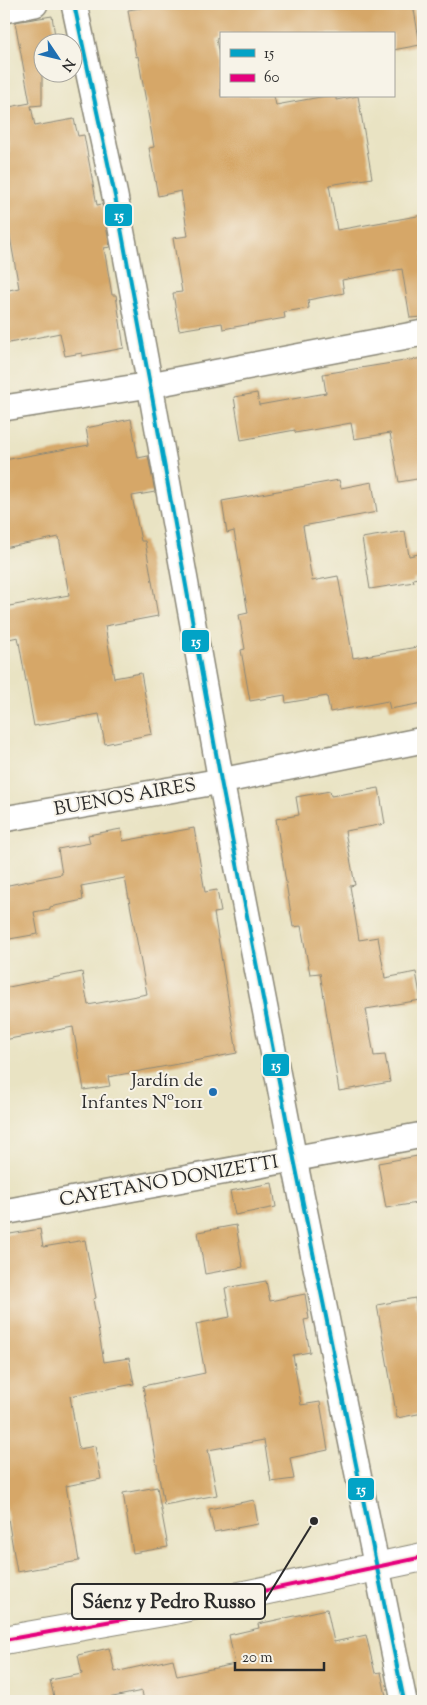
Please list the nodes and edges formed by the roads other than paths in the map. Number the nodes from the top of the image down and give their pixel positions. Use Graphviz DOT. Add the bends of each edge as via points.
graph roads {
  1 [pos="35,4"];
  2 [pos="74,4"];
  3 [pos="4,10"];
  4 [pos="423,333"];
  5 [pos="150,384"];
  6 [pos="4,408"];
  7 [pos="423,740"];
  8 [pos="221,781"];
  9 [pos="4,819"];
  10 [pos="423,1135"];
  11 [pos="294,1159"];
  12 [pos="4,1212"];
  13 [pos="423,1557"];
  14 [pos="378,1566"];
  15 [pos="4,1640"];
  16 [pos="404,1701"];
  1 -- 3 [label="street"];
  2 -- 5 [label="street" via="115,196"];
  4 -- 5 [label="street"];
  5 -- 6 [label="street"];
  5 -- 8 [label="street"];
  7 -- 8 [label="street, BUENOS AIRES"];
  8 -- 9 [label="street, BUENOS AIRES"];
  8 -- 11 [label="street"];
  10 -- 11 [label="street, CAYETANO DONIZETTI"];
  11 -- 12 [label="street, CAYETANO DONIZETTI"];
  11 -- 14 [label="street"];
  13 -- 14 [label="street"];
  14 -- 15 [label="street" via="169,1611"];
  14 -- 16 [label="street"];
}
